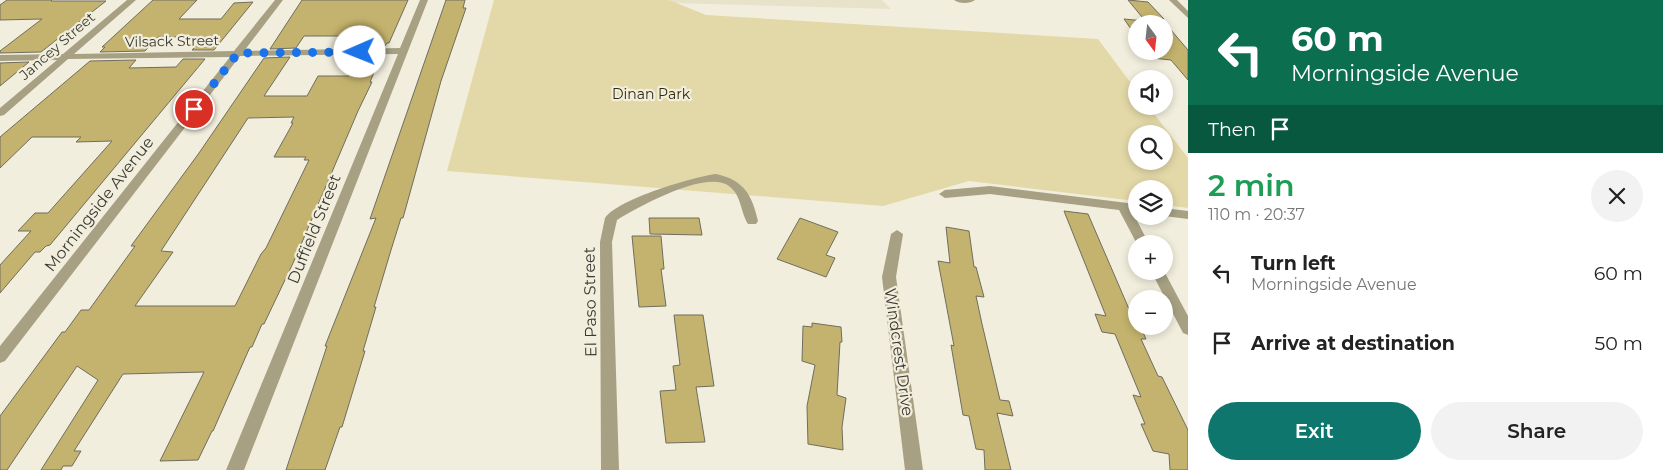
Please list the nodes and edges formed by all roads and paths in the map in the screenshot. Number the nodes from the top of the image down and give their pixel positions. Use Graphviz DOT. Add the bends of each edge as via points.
graph roads {
  1 [pos="132,0"];
  2 [pos="279,0"];
  3 [pos="424,0"];
  4 [pos="958,0"];
  5 [pos="971,0"];
  6 [pos="1173,0"];
  7 [pos="1188,16"];
  8 [pos="404,51"];
  9 [pos="238,53"];
  10 [pos="66,57"];
  11 [pos="0,58"];
  12 [pos="0,113"];
  13 [pos="945,194"];
  14 [pos="1122,206"];
  15 [pos="1128,207"];
  16 [pos="1173,213"];
  17 [pos="1188,215"];
  18 [pos="752,221"];
  19 [pos="897,234"];
  20 [pos="1138,235"];
  21 [pos="1162,280"];
  22 [pos="1188,329"];
  23 [pos="0,357"];
  24 [pos="235,470"];
  25 [pos="610,470"];
  26 [pos="914,470"];
  1 -- 10 [label="street, Jancey Street"];
  2 -- 9 [label="street, Morningside Avenue"];
  3 -- 8 [label="street, Duffield Street"];
  4 -- 5 [label="street"];
  6 -- 7 [label="street"];
  8 -- 9 [label="street, Vilsack Street"];
  8 -- 24 [label="street, Duffield Street"];
  9 -- 10 [label="street, Vilsack Street"];
  9 -- 23 [label="street, Morningside Avenue"];
  10 -- 11 [label="street, Vilsack Street"];
  10 -- 12 [label="street, Jancey Street"];
  13 -- 14 [label="street" via="990,190"];
  14 -- 15 [label="street"];
  14 -- 20 [label="street"];
  16 -- 17 [label="street"];
  18 -- 25 [label="street, El Paso Street" via="747,201 739,188 725,179 703,180 658,193 611,218 606,242"];
  19 -- 26 [label="street, Windcrest Drive" via="889,277"];
  21 -- 22 [label="street"];
}
